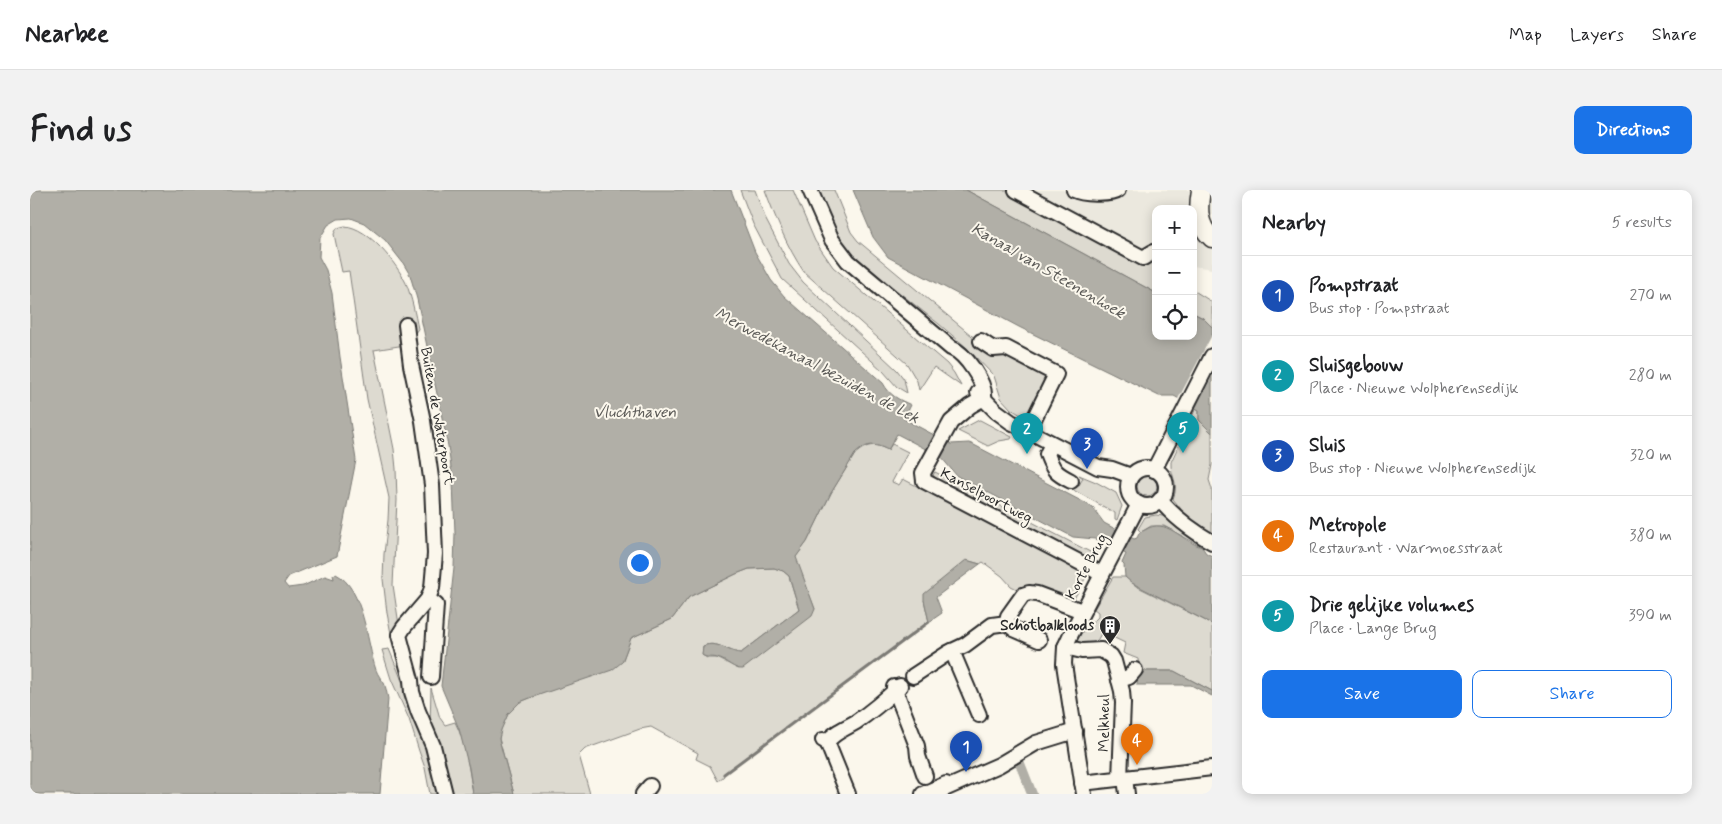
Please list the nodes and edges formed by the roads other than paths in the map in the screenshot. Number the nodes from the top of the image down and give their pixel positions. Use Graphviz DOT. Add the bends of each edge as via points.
graph roads {
  1 [pos="810,190"];
  2 [pos="1016,190"];
  3 [pos="1074,190"];
  4 [pos="1118,190"];
  5 [pos="1194,190"];
  6 [pos="1202,190"];
  7 [pos="1208,190"];
  8 [pos="1212,192"];
  9 [pos="1191,205"];
  10 [pos="1197,234"];
  11 [pos="1212,238"];
  12 [pos="1212,251"];
  13 [pos="1152,252"];
  14 [pos="406,325"];
  15 [pos="981,341"];
  16 [pos="1212,356"];
  17 [pos="984,398"];
  18 [pos="1028,431"];
  19 [pos="1052,444"];
  20 [pos="1154,470"];
  21 [pos="1071,481"];
  22 [pos="1129,481"];
  23 [pos="1160,500"];
  24 [pos="1139,504"];
  25 [pos="1212,542"];
  26 [pos="1102,574"];
  27 [pos="428,599"];
  28 [pos="1082,611"];
  29 [pos="1007,623"];
  30 [pos="1039,640"];
  31 [pos="1065,647"];
  32 [pos="952,651"];
  33 [pos="1135,670"];
  34 [pos="913,676"];
  35 [pos="431,677"];
  36 [pos="1118,678"];
  37 [pos="979,715"];
  38 [pos="1075,731"];
  39 [pos="1212,768"];
  40 [pos="969,778"];
  41 [pos="1123,779"];
  42 [pos="929,788"];
  43 [pos="1083,789"];
  44 [pos="445,794"];
  45 [pos="848,794"];
  46 [pos="947,794"];
  47 [pos="963,794"];
  48 [pos="1127,794"];
  1 -- 17 [label="street" via="832,240 848,261 962,355 972,367 984,391"];
  2 -- 13 [label="street" via="1143,258"];
  3 -- 4 [label="street" via="1109,193"];
  5 -- 9 [label="main road"];
  6 -- 11 [label="main road" via="1199,216 1203,229"];
  7 -- 8 [label="street"];
  10 -- 12 [label="main road"];
  14 -- 27 [label="street, Buiten de Waterpoort" via="434,505 436,554"];
  15 -- 18 [label="street" via="992,349 1006,348 1056,374"];
  16 -- 20 [label="street"];
  17 -- 18 [label="street" via="1004,417"];
  17 -- 26 [label="street, Kanselpoortweg" via="956,417 949,426 922,475 923,479 927,484"];
  18 -- 19 [label="street"];
  19 -- 21 [label="street" via="1047,454 1052,468"];
  19 -- 22 [label="street" via="1098,467 1102,473"];
  20 -- 22 [label="street" via="1140,469"];
  20 -- 23 [label="street" via="1165,483"];
  22 -- 24 [label="street" via="1131,497"];
  23 -- 24 [label="street" via="1150,505"];
  23 -- 25 [label="street" via="1200,536"];
  24 -- 26 [label="street, Korte Brug"];
  26 -- 28 [label="street, Korte Brug"];
  27 -- 35 [label="street" via="436,605"];
  27 -- 44 [label="street, Buiten de Waterpoort" via="399,635 412,692 433,746"];
  28 -- 29 [label="street" via="1032,592 1023,595 1008,616"];
  28 -- 31 [label="street, Korte Brug"];
  29 -- 30 [label="street" via="1014,630"];
  29 -- 32 [label="street" via="992,624"];
  31 -- 36 [label="street, Melkheul" via="1104,651 1113,658"];
  31 -- 38 [label="street" via="1064,664"];
  32 -- 34 [label="street"];
  32 -- 37 [label="street"];
  33 -- 36 [label="street" via="1129,677"];
  36 -- 41 [label="street, Melkheul" via="1123,702"];
  38 -- 40 [label="street" via="1036,743"];
  38 -- 43 [label="street"];
  39 -- 41 [label="street"];
  40 -- 42 [label="street"];
  40 -- 47 [label="street" via="962,786"];
  41 -- 43 [label="street"];
  41 -- 48 [label="street, Melkheul"];
  42 -- 45 [label="street" via="896,688 855,723 825,741"];
  46 -- 47 [label="street" via="956,791"];
}
